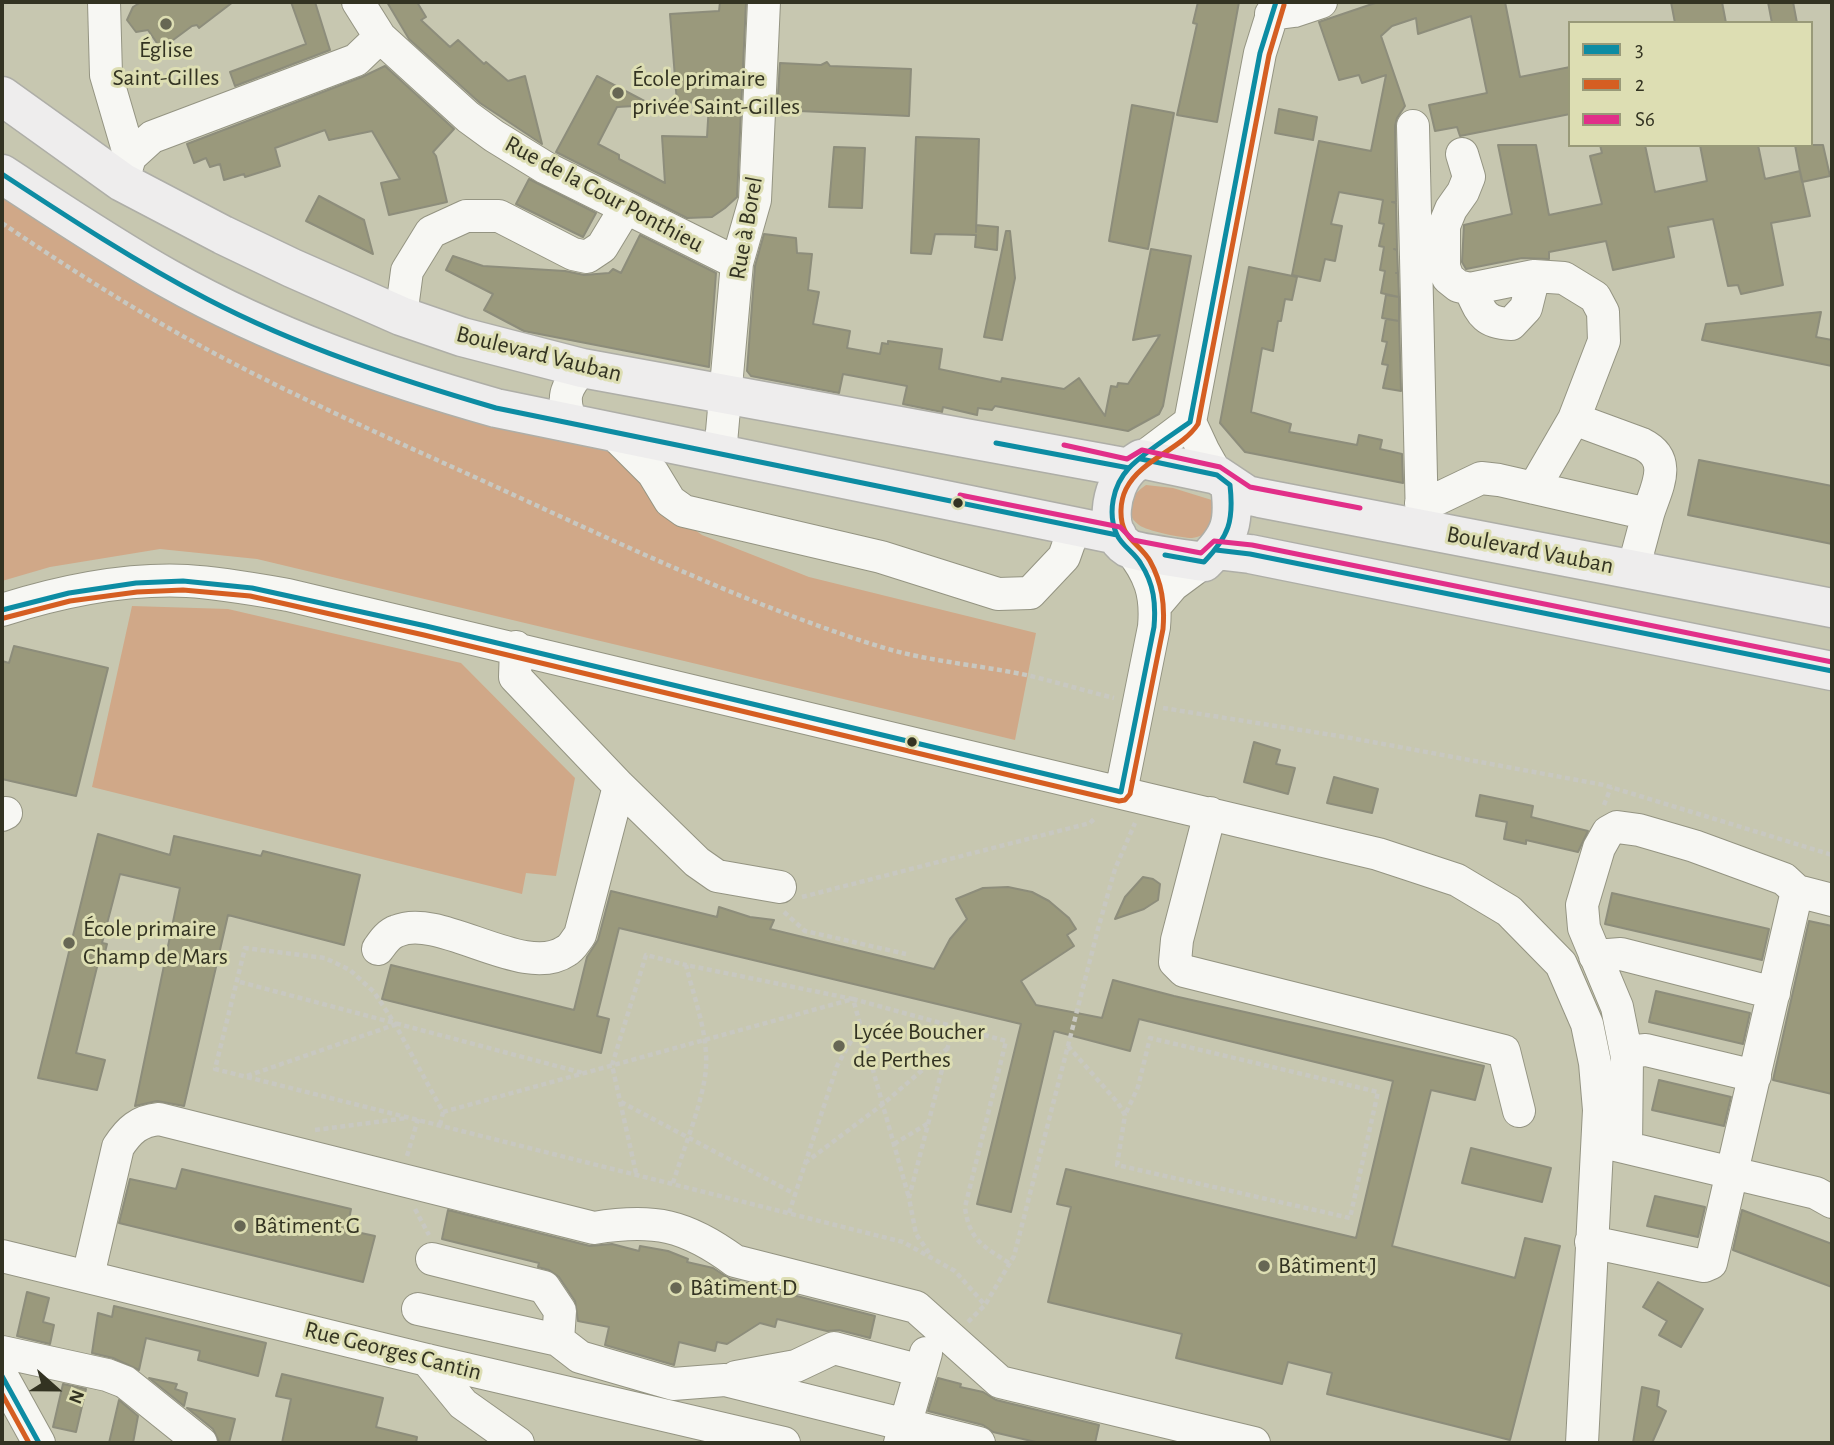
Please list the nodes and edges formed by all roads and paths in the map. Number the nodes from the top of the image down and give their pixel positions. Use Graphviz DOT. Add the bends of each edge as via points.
graph roads {
  1 [pos="104,2"];
  2 [pos="358,2"];
  3 [pos="764,2"];
  4 [pos="1321,2"];
  5 [pos="1274,8"];
  6 [pos="380,37"];
  7 [pos="2,96"];
  8 [pos="1413,126"];
  9 [pos="1462,154"];
  10 [pos="126,169"];
  11 [pos="2,174"];
  12 [pos="625,209"];
  13 [pos="2,223"];
  14 [pos="737,263"];
  15 [pos="1534,276"];
  16 [pos="1470,289"];
  17 [pos="401,316"];
  18 [pos="582,368"];
  19 [pos="726,395"];
  20 [pos="1574,419"];
  21 [pos="1191,422"];
  22 [pos="571,423"];
  23 [pos="612,432"];
  24 [pos="720,454"];
  25 [pos="1135,463"];
  26 [pos="1224,480"];
  27 [pos="1534,488"];
  28 [pos="1648,514"];
  29 [pos="1422,516"];
  30 [pos="1075,526"];
  31 [pos="1123,542"];
  32 [pos="1210,556"];
  33 [pos="1633,570"];
  34 [pos="1156,605"];
  35 [pos="1832,608"];
  36 [pos="2,610"];
  37 [pos="516,647"];
  38 [pos="1832,671"];
  39 [pos="1138,704"];
  40 [pos="619,786"];
  41 [pos="1130,794"];
  42 [pos="1210,813"];
  43 [pos="1096,817"];
  44 [pos="1832,855"];
  45 [pos="1797,891"];
  46 [pos="780,895"];
  47 [pos="1832,900"];
  48 [pos="378,949"];
  49 [pos="906,954"];
  50 [pos="1595,956"];
  51 [pos="686,965"];
  52 [pos="240,982"];
  53 [pos="1774,993"];
  54 [pos="853,999"];
  55 [pos="396,1024"];
  56 [pos="860,1024"];
  57 [pos="953,1027"];
  58 [pos="705,1040"];
  59 [pos="1068,1046"];
  60 [pos="948,1048"];
  61 [pos="1626,1052"];
  62 [pos="612,1065"];
  63 [pos="584,1073"];
  64 [pos="1755,1076"];
  65 [pos="246,1077"];
  66 [pos="620,1101"];
  67 [pos="883,1104"];
  68 [pos="1519,1111"];
  69 [pos="443,1112"];
  70 [pos="1125,1115"];
  71 [pos="412,1118"];
  72 [pos="928,1124"];
  73 [pos="439,1125"];
  74 [pos="306,1131"];
  75 [pos="688,1136"];
  76 [pos="894,1144"];
  77 [pos="1611,1144"];
  78 [pos="805,1163"];
  79 [pos="636,1173"];
  80 [pos="1743,1176"];
  81 [pos="673,1183"];
  82 [pos="795,1194"];
  83 [pos="909,1198"];
  84 [pos="1832,1202"];
  85 [pos="789,1213"];
  86 [pos="1591,1242"];
  87 [pos="2,1256"];
  88 [pos="931,1256"];
  89 [pos="432,1259"];
  90 [pos="1009,1263"];
  91 [pos="88,1276"];
  92 [pos="985,1305"];
  93 [pos="418,1309"];
  94 [pos="558,1340"];
  95 [pos="2,1352"];
  96 [pos="933,1355"];
  97 [pos="426,1360"];
  98 [pos="2,1376"];
  99 [pos="725,1380"];
  100 [pos="902,1434"];
  101 [pos="704,1435"];
  102 [pos="39,1443"];
  103 [pos="201,1443"];
  104 [pos="518,1443"];
  105 [pos="784,1443"];
  106 [pos="979,1443"];
  107 [pos="1254,1443"];
  108 [pos="1582,1443"];
  1 -- 10 [label="street" via="106,75"];
  2 -- 6 [label="street, Rue de la Cour Ponthieu"];
  3 -- 14 [label="street, Rue à Borel" via="755,200"];
  4 -- 5 [label="street" via="1294,11"];
  5 -- 21 [label="street" via="1260,53"];
  6 -- 10 [label="street" via="356,60 152,137"];
  6 -- 12 [label="street, Rue de la Cour Ponthieu" via="494,136"];
  7 -- 10 [label="main road, Boulevard Vauban"];
  8 -- 29 [label="street"];
  9 -- 16 [label="street" via="1469,177 1444,226 1444,267 1448,278"];
  10 -- 17 [label="main road, Boulevard Vauban" via="280,263"];
  11 -- 22 [label="main road" via="171,280 340,359 496,408"];
  12 -- 14 [label="street, Rue de la Cour Ponthieu"];
  12 -- 17 [label="street" via="602,247 587,257 499,216 466,216 431,232 407,271"];
  13 -- 39 [label="path" via="152,318 276,385 733,593 884,648 1030,676"];
  14 -- 19 [label="street, Rue à Borel"];
  15 -- 16 [label="street"];
  15 -- 16 [label="street" via="1526,308 1511,324 1483,316"];
  15 -- 20 [label="street" via="1564,278 1595,298 1603,312 1604,341"];
  17 -- 18 [label="main road, Boulevard Vauban"];
  18 -- 19 [label="main road, Boulevard Vauban"];
  18 -- 22 [label="street" via="567,386 564,402"];
  19 -- 24 [label="street, Rue à Borel"];
  19 -- 25 [label="main road, Boulevard Vauban"];
  20 -- 27 [label="street"];
  20 -- 28 [label="street" via="1642,444 1659,457 1661,471"];
  21 -- 25 [label="street"];
  21 -- 26 [label="street"];
  22 -- 23 [label="main road"];
  23 -- 24 [label="main road"];
  23 -- 30 [label="street" via="653,473 670,501 684,511 881,556 998,594 1030,593 1064,557"];
  24 -- 30 [label="main road"];
  25 -- 26 [label="main road"];
  25 -- 31 [label="main road" via="1113,498 1112,511"];
  26 -- 29 [label="main road, Boulevard Vauban" via="1247,495"];
  26 -- 32 [label="main road" via="1233,504 1230,528"];
  27 -- 28 [label="street"];
  27 -- 29 [label="street" via="1480,478 1437,499"];
  28 -- 33 [label="street"];
  29 -- 33 [label="main road, Boulevard Vauban"];
  30 -- 31 [label="main road"];
  31 -- 32 [label="main road"];
  31 -- 34 [label="street" via="1141,563"];
  32 -- 34 [label="street"];
  32 -- 38 [label="main road" via="1250,554"];
  33 -- 35 [label="main road, Boulevard Vauban"];
  34 -- 39 [label="street"];
  36 -- 37 [label="street" via="96,586 186,581 288,595"];
  37 -- 40 [label="street" via="515,677"];
  37 -- 41 [label="street"];
  39 -- 41 [label="street"];
  39 -- 44 [label="path" via="1604,785"];
  40 -- 46 [label="street" via="717,876"];
  40 -- 48 [label="street" via="580,935 568,951 536,960 425,929 399,929"];
  41 -- 42 [label="street"];
  41 -- 59 [label="path" via="1135,825 1115,869"];
  42 -- 68 [label="street" via="1177,940 1175,962 1184,971 1504,1051"];
  42 -- 77 [label="street" via="1378,853 1457,880 1509,911 1561,964 1587,1024 1599,1110"];
  43 -- 46 [label="path" via="1090,823"];
  45 -- 47 [label="street"];
  45 -- 50 [label="street" via="1784,879 1694,846 1617,827 1598,848 1583,905 1584,928"];
  45 -- 53 [label="street"];
  46 -- 49 [label="path" via="781,910 805,931"];
  50 -- 53 [label="street" via="1621,954"];
  50 -- 61 [label="street" via="1618,1007"];
  51 -- 54 [label="path"];
  51 -- 58 [label="path"];
  51 -- 62 [label="path" via="646,955"];
  52 -- 55 [label="path"];
  53 -- 64 [label="street"];
  54 -- 56 [label="path"];
  54 -- 57 [label="path"];
  54 -- 58 [label="path"];
  55 -- 63 [label="path"];
  55 -- 65 [label="path"];
  55 -- 65 [label="path" via="374,992 350,970 325,958 245,948 215,1069"];
  55 -- 69 [label="path"];
  56 -- 67 [label="path"];
  56 -- 78 [label="path" via="837,1066"];
  57 -- 60 [label="path"];
  57 -- 90 [label="path" via="1006,1041 965,1207 968,1226 981,1245"];
  58 -- 62 [label="path"];
  58 -- 75 [label="path" via="704,1085"];
  59 -- 70 [label="path"];
  59 -- 90 [label="path"];
  60 -- 67 [label="path"];
  60 -- 72 [label="path"];
  61 -- 64 [label="street" via="1646,1051"];
  61 -- 77 [label="street"];
  62 -- 63 [label="path"];
  62 -- 66 [label="path"];
  63 -- 69 [label="path"];
  64 -- 80 [label="street"];
  65 -- 71 [label="path"];
  66 -- 75 [label="path"];
  66 -- 79 [label="path"];
  67 -- 76 [label="path"];
  67 -- 78 [label="path"];
  69 -- 73 [label="path"];
  70 -- 70 [label="path" via="1117,1165 1350,1218 1378,1092 1150,1038 1138,1087"];
  71 -- 73 [label="path"];
  71 -- 74 [label="path"];
  72 -- 76 [label="path"];
  72 -- 83 [label="path"];
  73 -- 79 [label="path"];
  75 -- 81 [label="path"];
  75 -- 82 [label="path"];
  76 -- 83 [label="path"];
  77 -- 80 [label="street"];
  77 -- 86 [label="street"];
  78 -- 82 [label="path"];
  79 -- 81 [label="path"];
  80 -- 84 [label="street"];
  80 -- 86 [label="street" via="1711,1263 1704,1266"];
  81 -- 85 [label="path"];
  82 -- 85 [label="path"];
  83 -- 88 [label="path" via="916,1234"];
  85 -- 88 [label="path" via="902,1242"];
  86 -- 108 [label="street"];
  87 -- 91 [label="street, Rue Georges Cantin"];
  88 -- 92 [label="path" via="955,1270"];
  89 -- 94 [label="street" via="544,1287 560,1311"];
  90 -- 92 [label="path"];
  91 -- 96 [label="street" via="118,1147 128,1132 145,1120 159,1119 594,1228 639,1223 681,1231 735,1261 916,1307"];
  91 -- 97 [label="street, Rue Georges Cantin"];
  92 -- 96 [label="path"];
  93 -- 94 [label="street"];
  94 -- 99 [label="street" via="580,1357 673,1384"];
  95 -- 103 [label="street" via="125,1382"];
  96 -- 99 [label="street" via="834,1348 796,1366"];
  96 -- 100 [label="street"];
  96 -- 107 [label="street" via="1000,1382"];
  97 -- 101 [label="street, Rue Georges Cantin"];
  97 -- 104 [label="street" via="463,1404"];
  98 -- 102 [label="street"];
  99 -- 100 [label="street"];
  100 -- 106 [label="street"];
  101 -- 105 [label="street, Rue Georges Cantin"];
}
